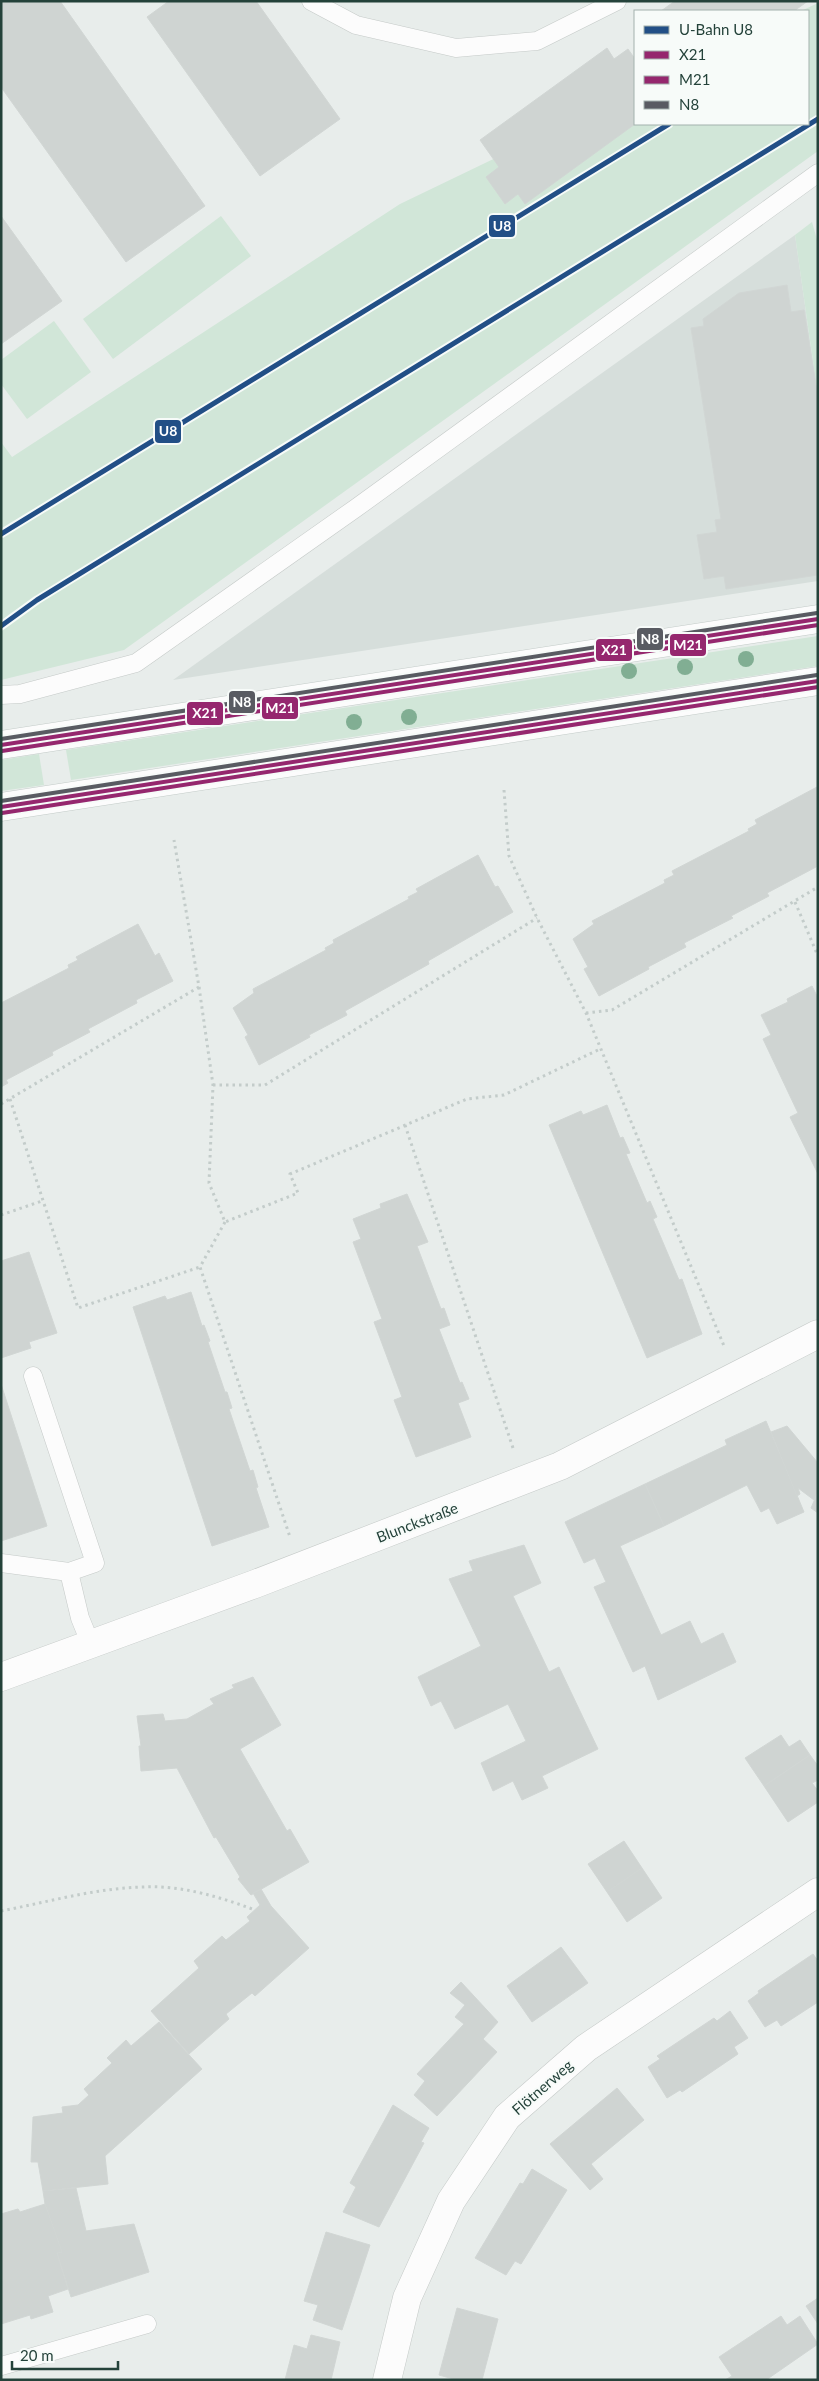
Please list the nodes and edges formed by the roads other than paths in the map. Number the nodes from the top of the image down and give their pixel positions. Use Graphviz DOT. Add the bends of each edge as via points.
graph roads {
  1 [pos="312,1"];
  2 [pos="617,1"];
  3 [pos="818,173"];
  4 [pos="818,619"];
  5 [pos="818,681"];
  6 [pos="1,695"];
  7 [pos="1,744"];
  8 [pos="1,807"];
  9 [pos="818,1334"];
  10 [pos="34,1376"];
  11 [pos="1,1563"];
  12 [pos="69,1572"];
  13 [pos="91,1645"];
  14 [pos="1,1677"];
  15 [pos="818,1892"];
  16 [pos="147,2324"];
  17 [pos="1,2366"];
  18 [pos="387,2380"];
  1 -- 2 [label="lane" via="356,25 456,48 536,40"];
  3 -- 6 [label="lane" via="136,663 20,694"];
  4 -- 7 [label="main road"];
  5 -- 8 [label="main road"];
  9 -- 13 [label="main road, Blunckstraße" via="560,1466"];
  10 -- 12 [label="lane" via="95,1563"];
  11 -- 12 [label="lane"];
  12 -- 13 [label="lane" via="80,1618"];
  13 -- 14 [label="main road, Blunckstraße"];
  15 -- 18 [label="main road, Flötnerweg" via="586,2048 507,2117 451,2202 407,2298"];
  16 -- 17 [label="lane"];
}
